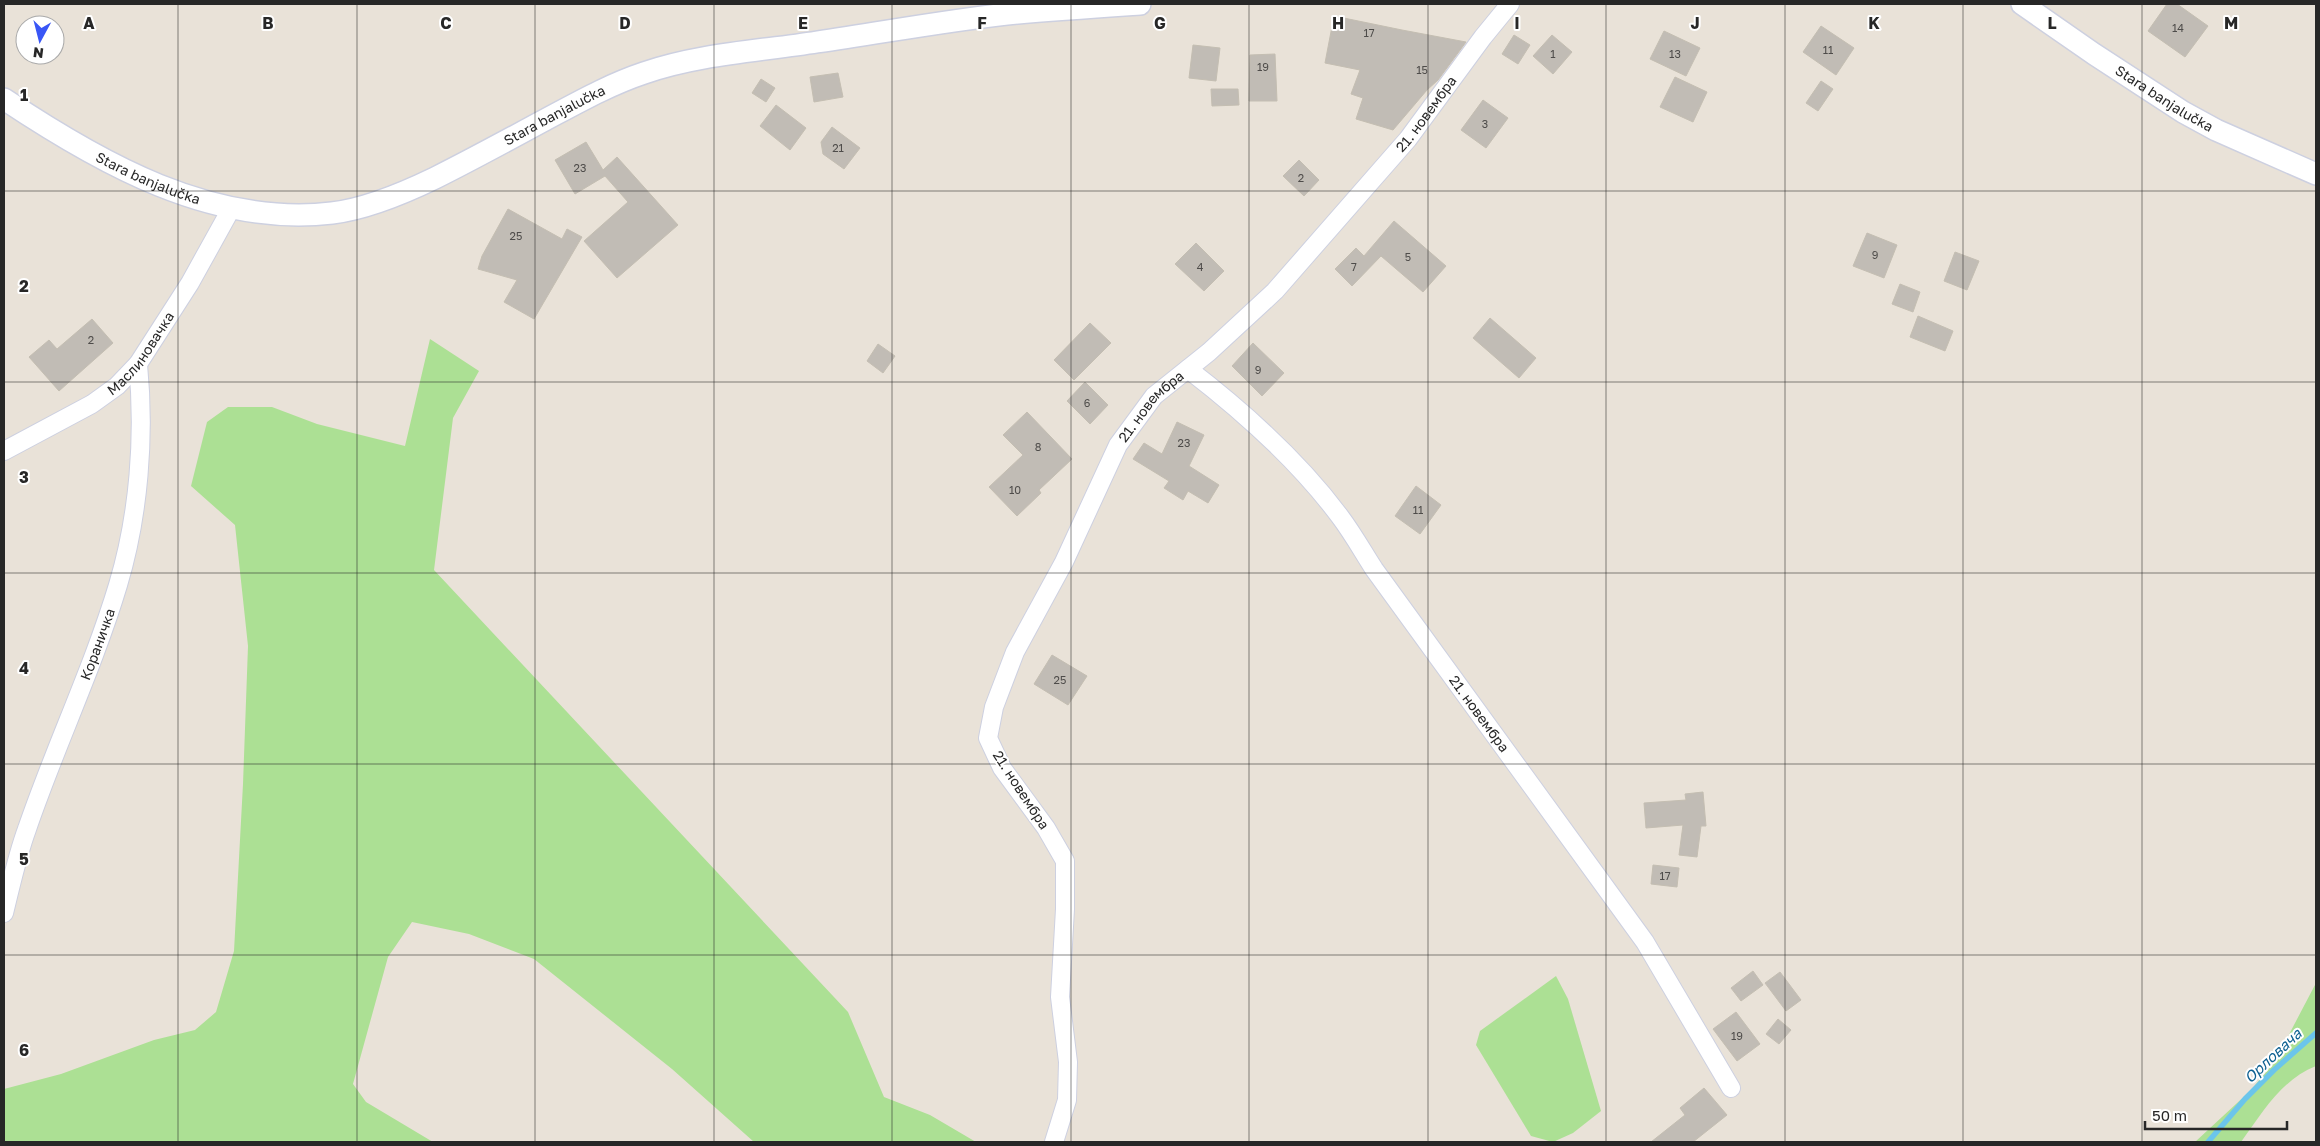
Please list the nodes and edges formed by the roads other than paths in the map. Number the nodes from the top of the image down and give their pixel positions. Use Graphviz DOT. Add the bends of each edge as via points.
graph roads {
  1 [pos="1140,4"];
  2 [pos="1510,4"];
  3 [pos="2022,4"];
  4 [pos="4,99"];
  5 [pos="2316,174"];
  6 [pos="232,209"];
  7 [pos="138,364"];
  8 [pos="1188,369"];
  9 [pos="4,451"];
  10 [pos="4,913"];
  11 [pos="1731,1088"];
  12 [pos="1054,1142"];
  1 -- 6 [label="street, Stara banjalučka" via="1005,14 702,59 645,72 594,93 432,180 382,200 336,213 292,216"];
  2 -- 8 [label="street, 21. новембра" via="1408,139 1275,291"];
  3 -- 5 [label="street, Stara banjalučka" via="2183,112"];
  4 -- 6 [label="street, Stara banjalučka" via="100,158 152,182"];
  6 -- 7 [label="street, Маслиновачка"];
  7 -- 9 [label="street, Маслиновачка" via="117,386 92,404"];
  7 -- 10 [label="street, Кораничка" via="142,403 137,480 131,530 118,584 26,831"];
  8 -- 11 [label="street, 21. новембра" via="1229,400 1264,434 1312,483 1341,519 1374,570 1645,942"];
  8 -- 12 [label="street, 21. новембра" via="1154,396 1118,445 1064,562 1015,652 994,707 988,738 1002,768 1046,828 1065,861 1060,997 1068,1062 1067,1100"];
}
